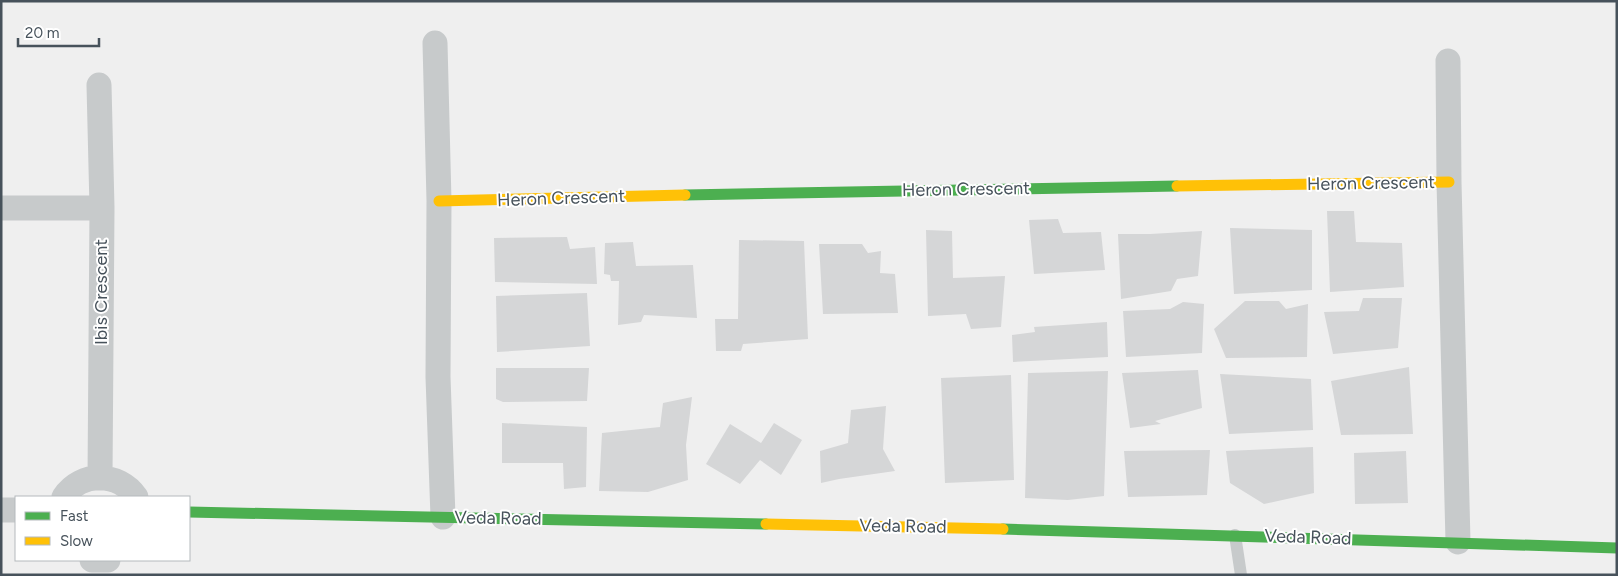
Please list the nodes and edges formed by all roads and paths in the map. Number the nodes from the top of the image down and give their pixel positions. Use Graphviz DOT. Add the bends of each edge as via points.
graph roads {
  1 [pos="435,43"];
  2 [pos="1448,61"];
  3 [pos="99,85"];
  4 [pos="1449,182"];
  5 [pos="439,201"];
  6 [pos="1,208"];
  7 [pos="102,208"];
  8 [pos="100,478"];
  9 [pos="65,496"];
  10 [pos="135,496"];
  11 [pos="1,510"];
  12 [pos="15,510"];
  13 [pos="190,512"];
  14 [pos="443,517"];
  15 [pos="1235,535"];
  16 [pos="1458,542"];
  17 [pos="1617,548"];
  18 [pos="1241,575"];
  1 -- 5 [label="street"];
  2 -- 4 [label="street"];
  3 -- 7 [label="street, Ibis Crescent"];
  4 -- 5 [label="street, Heron Crescent"];
  4 -- 16 [label="street, Heron Crescent"];
  5 -- 14 [label="street" via="438,377"];
  6 -- 7 [label="street"];
  7 -- 8 [label="street, Ibis Crescent"];
  8 -- 9 [label="street" via="81,482"];
  8 -- 10 [label="street" via="118,482"];
  11 -- 12 [label="street"];
  13 -- 14 [label="street, Veda Road"];
  14 -- 15 [label="street, Veda Road"];
  15 -- 16 [label="street, Veda Road"];
  15 -- 18 [label="lane"];
  16 -- 17 [label="street, Veda Road"];
}
